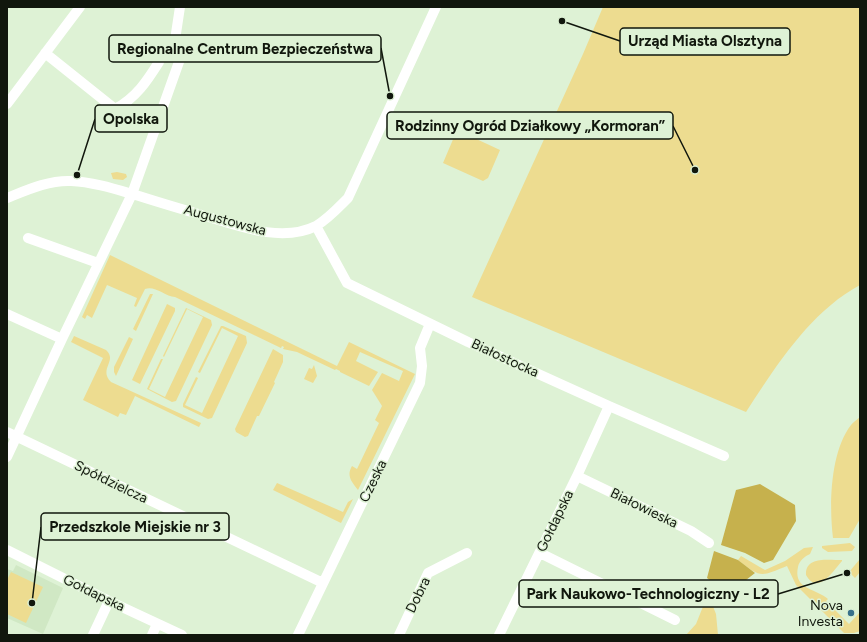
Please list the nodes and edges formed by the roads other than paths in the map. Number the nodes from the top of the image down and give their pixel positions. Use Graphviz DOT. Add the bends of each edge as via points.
graph roads {
  1 [pos="80,7"];
  2 [pos="180,7"];
  3 [pos="436,7"];
  4 [pos="45,53"];
  5 [pos="159,62"];
  6 [pos="7,104"];
  7 [pos="115,109"];
  8 [pos="155,128"];
  9 [pos="132,194"];
  10 [pos="7,198"];
  11 [pos="316,226"];
  12 [pos="28,238"];
  13 [pos="98,263"];
  14 [pos="7,314"];
  15 [pos="430,324"];
  16 [pos="62,339"];
  17 [pos="609,406"];
  18 [pos="12,434"];
  19 [pos="724,456"];
  20 [pos="7,457"];
  21 [pos="577,476"];
  22 [pos="709,543"];
  23 [pos="7,550"];
  24 [pos="467,553"];
  25 [pos="540,553"];
  26 [pos="323,584"];
  27 [pos="109,601"];
  28 [pos="675,620"];
  29 [pos="157,624"];
  30 [pos="502,634"];
  31 [pos="93,635"];
  32 [pos="152,635"];
  33 [pos="182,635"];
  34 [pos="298,635"];
  35 [pos="399,635"];
  1 -- 4 [label="street"];
  2 -- 8 [label="street" via="175,40 185,45"];
  3 -- 11 [label="street, Augustowska" via="348,198"];
  4 -- 6 [label="street"];
  4 -- 7 [label="street"];
  5 -- 7 [label="street" via="148,79 127,102"];
  7 -- 8 [label="street"];
  8 -- 9 [label="street"];
  9 -- 10 [label="street, Augustowska" via="71,181 57,182"];
  9 -- 11 [label="street, Augustowska" via="247,229 274,233 306,230"];
  9 -- 13 [label="street"];
  11 -- 15 [label="street, Białostocka" via="347,283"];
  12 -- 13 [label="street"];
  13 -- 16 [label="street"];
  14 -- 16 [label="street"];
  15 -- 17 [label="street, Białostocka"];
  15 -- 26 [label="street, Czeska" via="420,348 420,383"];
  16 -- 18 [label="street"];
  17 -- 19 [label="street, Białostocka"];
  17 -- 21 [label="street, Gołdapska"];
  18 -- 20 [label="street"];
  18 -- 26 [label="street, Spółdzielcza"];
  21 -- 22 [label="street, Białowieska" via="691,531"];
  21 -- 25 [label="street, Gołdapska"];
  23 -- 27 [label="street, Gołdapska"];
  24 -- 35 [label="street, Dobra" via="428,573"];
  25 -- 28 [label="street"];
  25 -- 30 [label="street, Gołdapska"];
  26 -- 34 [label="street, Czeska"];
  27 -- 29 [label="street, Gołdapska"];
  27 -- 31 [label="street"];
  29 -- 32 [label="street"];
  29 -- 33 [label="street, Gołdapska"];
}
